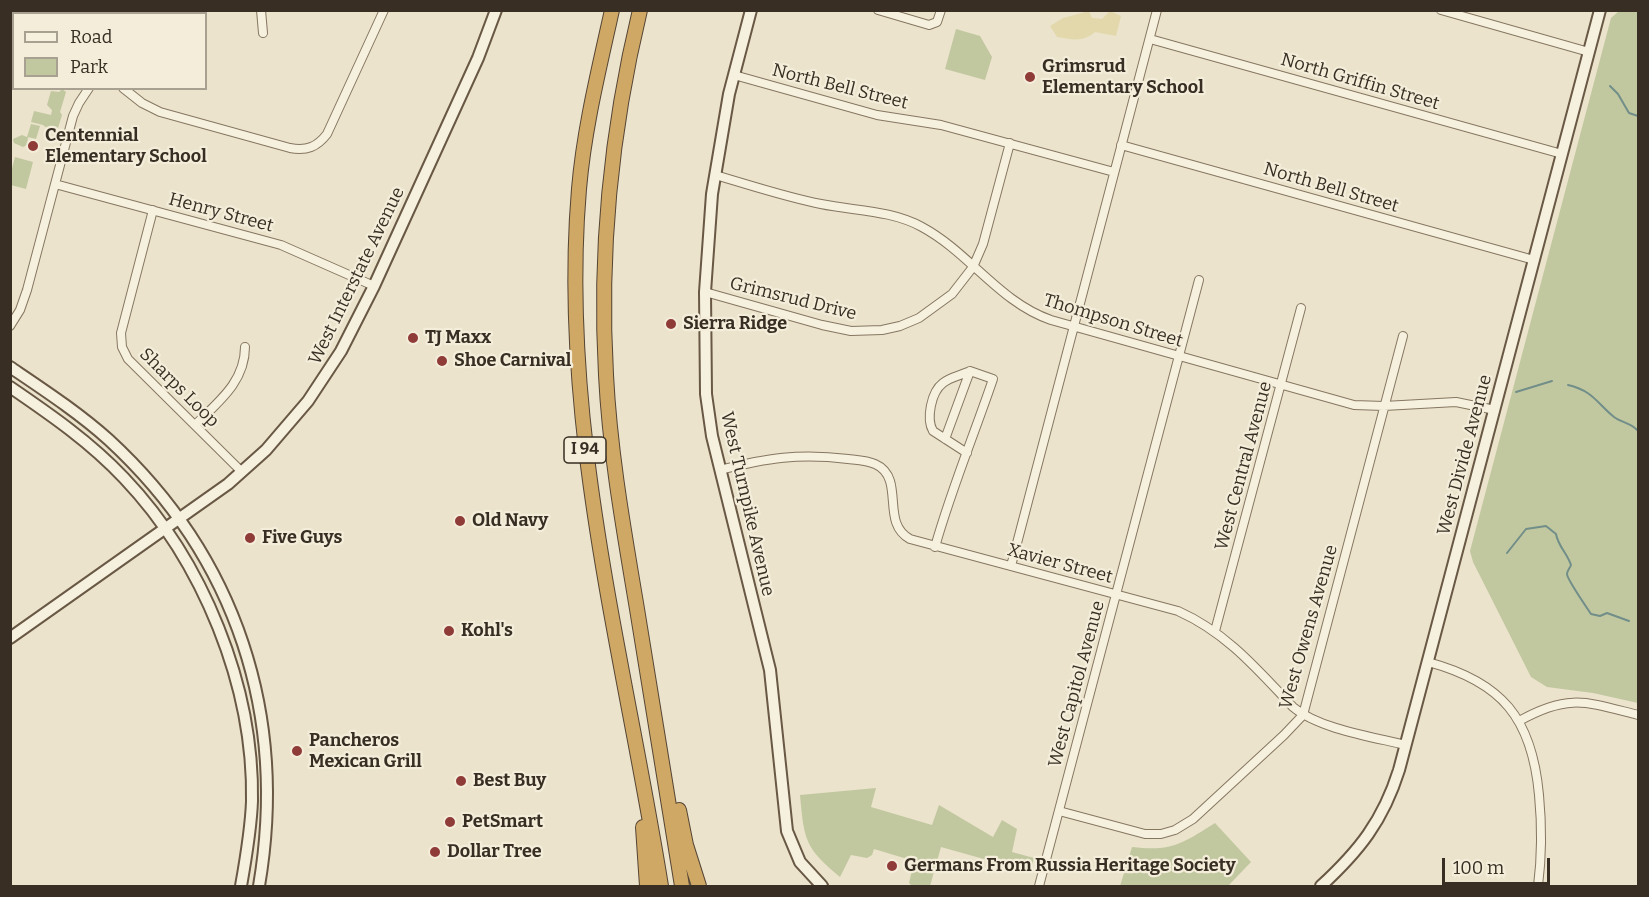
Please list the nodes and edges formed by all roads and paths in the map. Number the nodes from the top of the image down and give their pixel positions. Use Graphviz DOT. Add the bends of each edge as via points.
graph roads {
  1 [pos="261,10"];
  2 [pos="384,10"];
  3 [pos="496,10"];
  4 [pos="612,10"];
  5 [pos="640,10"];
  6 [pos="751,10"];
  7 [pos="879,10"];
  8 [pos="941,10"];
  9 [pos="1157,10"];
  10 [pos="1441,10"];
  11 [pos="1600,10"];
  12 [pos="263,33"];
  13 [pos="1150,39"];
  14 [pos="1589,52"];
  15 [pos="734,75"];
  16 [pos="88,90"];
  17 [pos="126,90"];
  18 [pos="1010,143"];
  19 [pos="1121,145"];
  20 [pos="1562,154"];
  21 [pos="1114,172"];
  22 [pos="715,175"];
  23 [pos="55,184"];
  24 [pos="153,210"];
  25 [pos="1534,260"];
  26 [pos="973,267"];
  27 [pos="1199,280"];
  28 [pos="374,286"];
  29 [pos="705,292"];
  30 [pos="1301,308"];
  31 [pos="10,326"];
  32 [pos="1074,327"];
  33 [pos="1403,336"];
  34 [pos="245,347"];
  35 [pos="1179,356"];
  36 [pos="10,367"];
  37 [pos="970,371"];
  38 [pos="1281,385"];
  39 [pos="10,387"];
  40 [pos="1384,406"];
  41 [pos="1495,410"];
  42 [pos="195,425"];
  43 [pos="945,439"];
  44 [pos="967,453"];
  45 [pos="720,470"];
  46 [pos="242,472"];
  47 [pos="179,520"];
  48 [pos="622,520"];
  49 [pos="166,529"];
  50 [pos="935,547"];
  51 [pos="1011,566"];
  52 [pos="1116,594"];
  53 [pos="1215,631"];
  54 [pos="10,639"];
  55 [pos="1428,662"];
  56 [pos="1303,715"];
  57 [pos="1638,715"];
  58 [pos="1519,721"];
  59 [pos="1406,745"];
  60 [pos="636,753"];
  61 [pos="1059,811"];
  62 [pos="241,886"];
  63 [pos="259,886"];
  64 [pos="647,886"];
  65 [pos="661,886"];
  66 [pos="682,886"];
  67 [pos="699,886"];
  68 [pos="822,886"];
  69 [pos="1039,886"];
  70 [pos="1321,886"];
  71 [pos="1538,886"];
  1 -- 12 [label="street"];
  2 -- 17 [label="street" via="327,134 307,149 290,148 168,114 142,103"];
  3 -- 28 [label="street, West Interstate Avenue"];
  4 -- 60 [label="highway, I 94" via="579,188 577,352 587,463"];
  5 -- 48 [label="highway, I 94" via="614,152 604,271 606,389"];
  6 -- 15 [label="street, West Turnpike Avenue"];
  7 -- 8 [label="street" via="929,25 937,22"];
  9 -- 13 [label="street"];
  10 -- 14 [label="street"];
  11 -- 14 [label="street, West Divide Avenue"];
  13 -- 19 [label="street"];
  13 -- 20 [label="street, North Griffin Street"];
  14 -- 20 [label="street, West Divide Avenue"];
  15 -- 18 [label="street, North Bell Street" via="871,113 934,123"];
  15 -- 22 [label="street, West Turnpike Avenue"];
  16 -- 23 [label="street" via="73,116"];
  18 -- 21 [label="street, North Bell Street"];
  18 -- 26 [label="street, Grimsrud Drive"];
  19 -- 21 [label="street"];
  19 -- 25 [label="street, North Bell Street"];
  20 -- 25 [label="street, West Divide Avenue"];
  21 -- 32 [label="street"];
  22 -- 26 [label="street, Thompson Street" via="816,203 904,219 937,237"];
  22 -- 29 [label="street, West Turnpike Avenue"];
  23 -- 24 [label="street, Henry Street"];
  23 -- 31 [label="street" via="27,290"];
  24 -- 28 [label="street, Henry Street" via="281,245"];
  24 -- 42 [label="street, Sharps Loop" via="121,333 122,347 128,359"];
  25 -- 41 [label="street, West Divide Avenue"];
  26 -- 29 [label="street, Grimsrud Drive" via="952,294 928,313 900,326 872,331 832,327"];
  26 -- 32 [label="street, Thompson Street" via="1030,312"];
  27 -- 35 [label="street, West Capitol Avenue"];
  28 -- 46 [label="street, West Interstate Avenue" via="317,389 287,427"];
  29 -- 45 [label="street, West Turnpike Avenue" via="706,394"];
  30 -- 38 [label="street, West Central Avenue"];
  32 -- 35 [label="street, Thompson Street"];
  32 -- 51 [label="street"];
  33 -- 40 [label="street, West Owens Avenue"];
  34 -- 42 [label="street" via="244,364 236,382"];
  35 -- 38 [label="street, Thompson Street"];
  35 -- 52 [label="street, West Capitol Avenue"];
  36 -- 47 [label="street" via="108,440 152,485"];
  37 -- 43 [label="street"];
  37 -- 43 [label="street" via="944,382 929,411 930,426"];
  37 -- 44 [label="street" via="993,379"];
  38 -- 40 [label="street, Thompson Street" via="1354,405"];
  38 -- 53 [label="street, West Central Avenue"];
  39 -- 49 [label="street" via="93,448 132,486"];
  40 -- 41 [label="street, Thompson Street" via="1456,402"];
  40 -- 56 [label="street, West Owens Avenue"];
  41 -- 55 [label="street, West Divide Avenue"];
  42 -- 46 [label="street, Sharps Loop"];
  43 -- 44 [label="street"];
  44 -- 50 [label="street"];
  45 -- 50 [label="street, Xavier Street" via="797,456 872,462 888,476 900,531 910,539"];
  45 -- 68 [label="street, West Turnpike Avenue" via="770,670 787,831 800,862"];
  46 -- 47 [label="street, West Interstate Avenue"];
  47 -- 49 [label="street, West Interstate Avenue"];
  47 -- 63 [label="street" via="219,583 243,640 258,700 268,787"];
  48 -- 66 [label="highway, I 94"];
  48 -- 67 [label="highway" via="683,832"];
  49 -- 54 [label="street, West Interstate Avenue"];
  49 -- 62 [label="street" via="205,596 243,709 252,803"];
  50 -- 51 [label="street, Xavier Street"];
  51 -- 52 [label="street, Xavier Street"];
  52 -- 53 [label="street, Xavier Street" via="1178,611"];
  52 -- 61 [label="street, West Capitol Avenue"];
  53 -- 56 [label="street, Xavier Street"];
  55 -- 58 [label="street" via="1478,681 1502,699"];
  55 -- 59 [label="street, West Divide Avenue"];
  56 -- 59 [label="street, Xavier Street" via="1323,724"];
  56 -- 61 [label="street, West Owens Avenue" via="1194,819 1174,830 1145,834"];
  57 -- 58 [label="street" via="1576,702 1545,707"];
  58 -- 71 [label="street" via="1532,752 1539,787 1542,836"];
  59 -- 70 [label="street, West Divide Avenue" via="1391,793 1376,824 1357,851"];
  60 -- 64 [label="highway"];
  60 -- 65 [label="highway, I 94"];
  61 -- 69 [label="street, West Capitol Avenue"];
}
